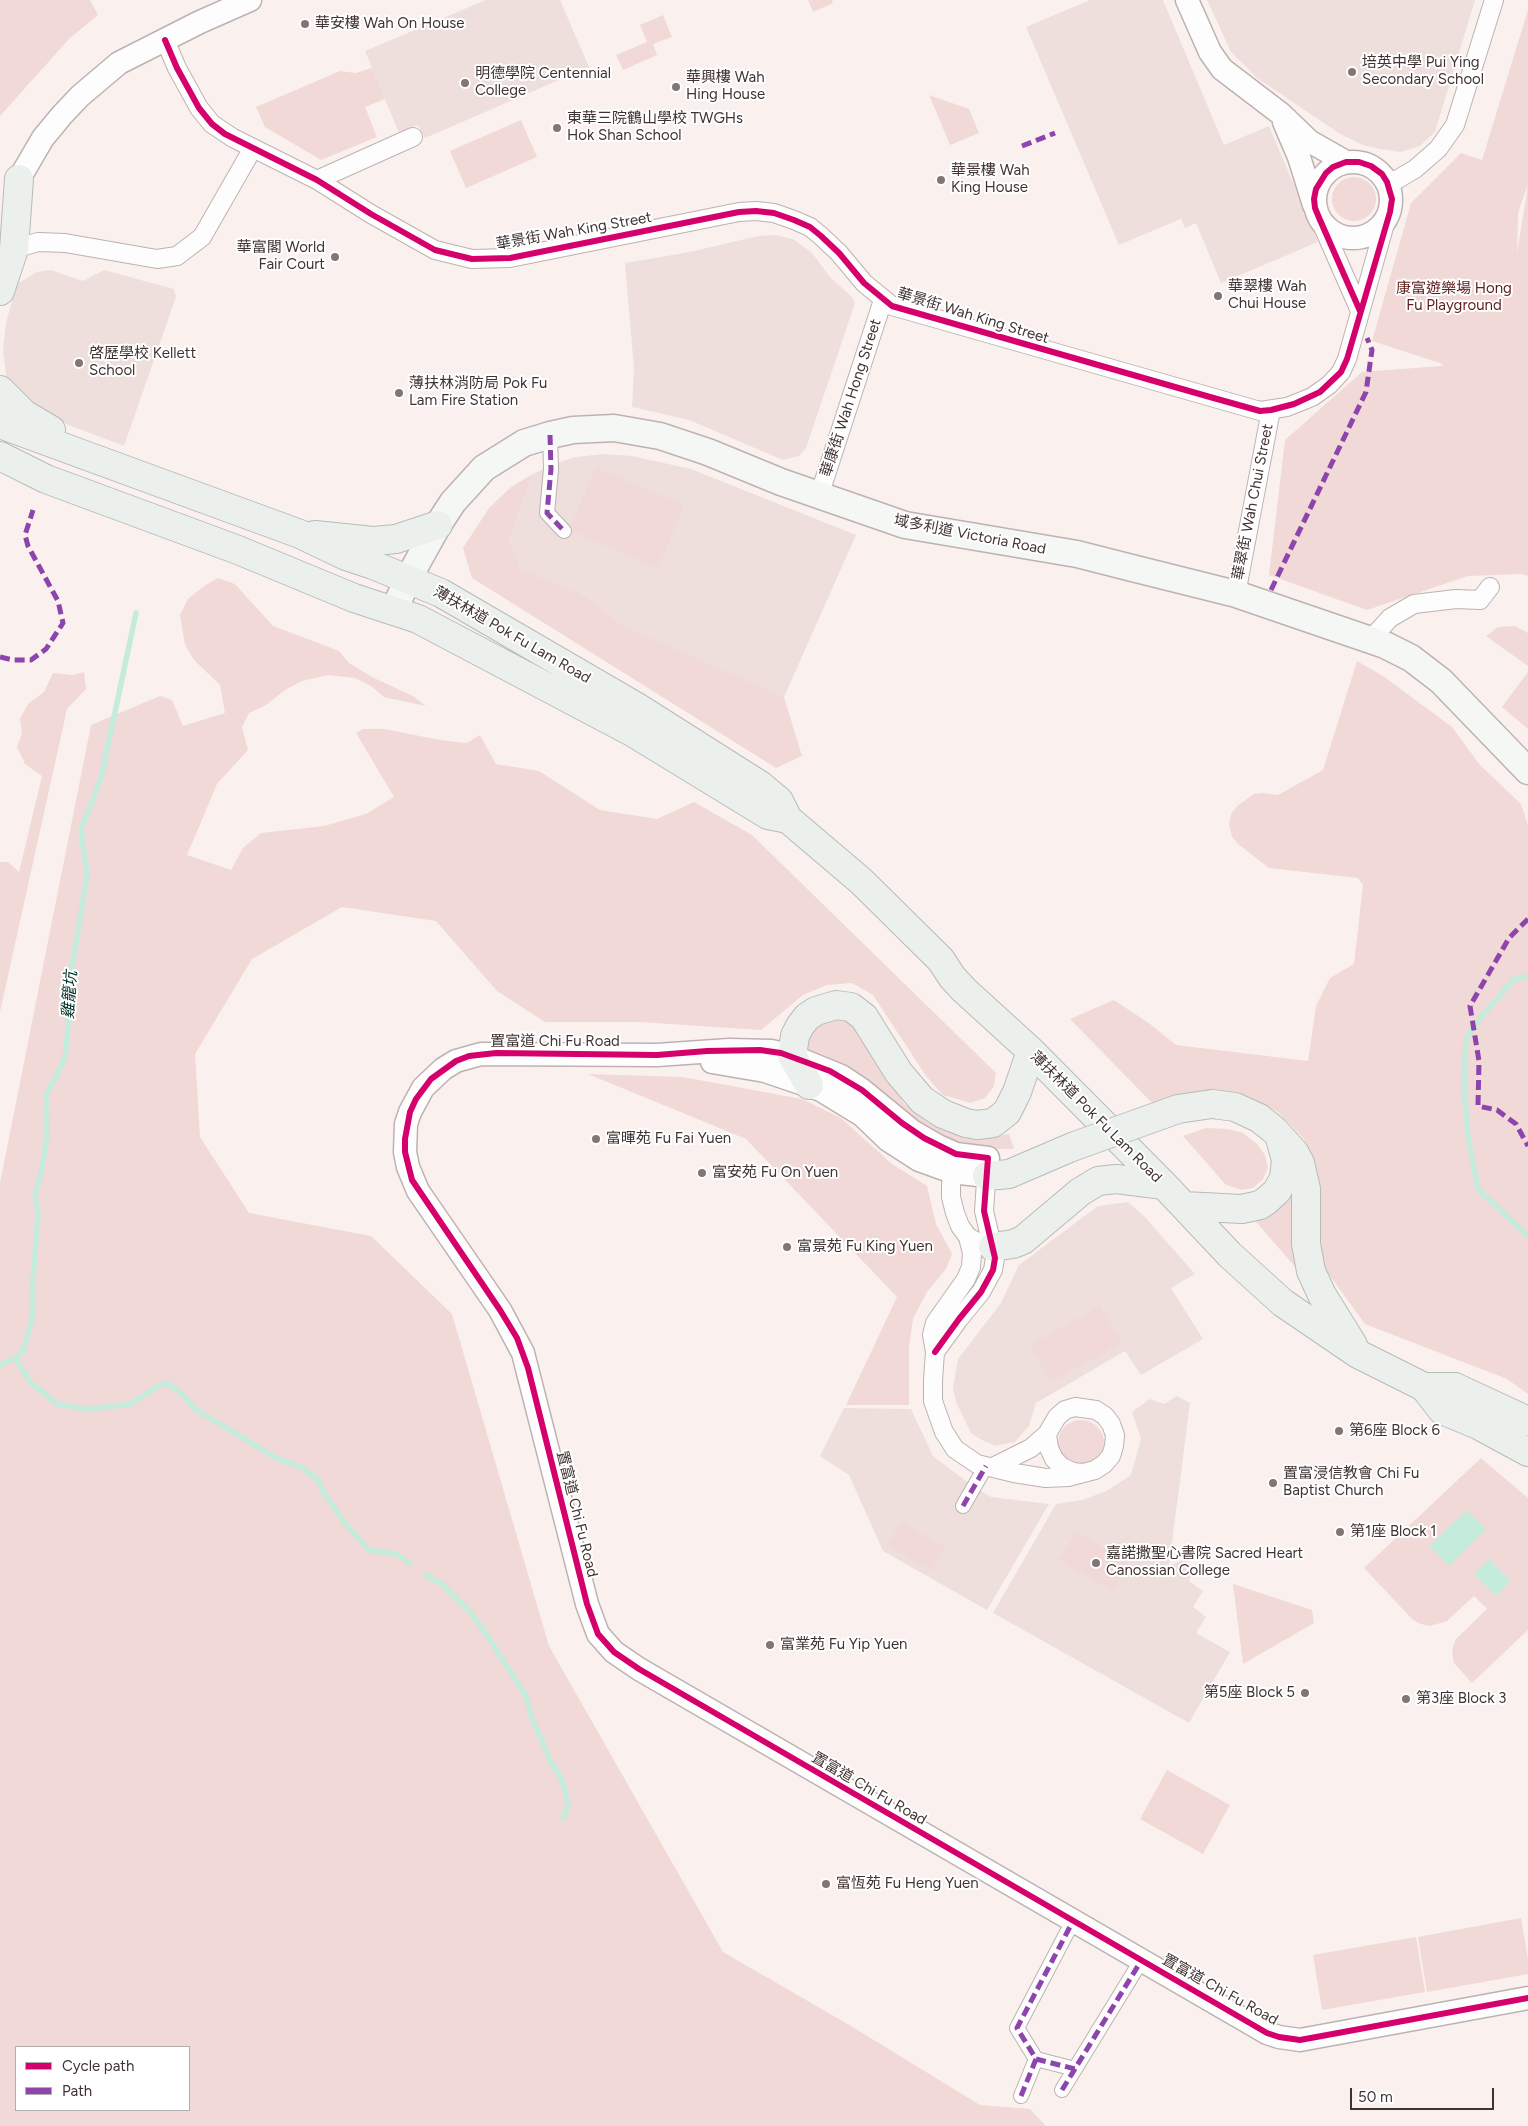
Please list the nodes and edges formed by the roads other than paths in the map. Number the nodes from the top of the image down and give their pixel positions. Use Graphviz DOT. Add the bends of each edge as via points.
graph roads {
  1 [pos="250,0"];
  2 [pos="1187,0"];
  3 [pos="1494,0"];
  4 [pos="165,40"];
  5 [pos="1281,114"];
  6 [pos="413,137"];
  7 [pos="253,148"];
  8 [pos="1346,162"];
  9 [pos="20,179"];
  10 [pos="317,180"];
  11 [pos="1387,182"];
  12 [pos="0,205"];
  13 [pos="1318,214"];
  14 [pos="1386,220"];
  15 [pos="7,239"];
  16 [pos="0,291"];
  17 [pos="883,300"];
  18 [pos="1360,311"];
  19 [pos="0,390"];
  20 [pos="1271,410"];
  21 [pos="0,424"];
  22 [pos="550,434"];
  23 [pos="75,450"];
  24 [pos="0,456"];
  25 [pos="0,468"];
  26 [pos="38,476"];
  27 [pos="819,496"];
  28 [pos="438,525"];
  29 [pos="564,531"];
  30 [pos="300,534"];
  31 [pos="408,579"];
  32 [pos="1490,587"];
  33 [pos="1236,594"];
  34 [pos="394,610"];
  35 [pos="1371,640"];
  36 [pos="1528,771"];
  37 [pos="788,819"];
  38 [pos="1031,1051"];
  39 [pos="657,1055"];
  40 [pos="792,1056"];
  41 [pos="809,1085"];
  42 [pos="1274,1130"];
  43 [pos="954,1163"];
  44 [pos="987,1167"];
  45 [pos="1164,1185"];
  46 [pos="1184,1206"];
  47 [pos="981,1242"];
  48 [pos="935,1352"];
  49 [pos="1358,1354"];
  50 [pos="1424,1387"];
  51 [pos="1528,1421"];
  52 [pos="1047,1434"];
  53 [pos="1528,1452"];
  54 [pos="990,1467"];
  55 [pos="1084,1473"];
  56 [pos="962,1506"];
  57 [pos="1073,1922"];
  58 [pos="1142,1961"];
  59 [pos="1528,1998"];
  60 [pos="1036,2059"];
  61 [pos="1075,2069"];
  62 [pos="1062,2090"];
  63 [pos="1021,2096"];
  1 -- 4 [label="street"];
  2 -- 5 [label="street" via="1210,52 1222,69"];
  3 -- 11 [label="street" via="1455,125 1438,149 1415,169"];
  4 -- 7 [label="street, 華景街 Wah King Street" via="199,108 212,124"];
  4 -- 9 [label="street" via="119,63 80,96 43,138"];
  5 -- 8 [label="street" via="1309,141"];
  5 -- 13 [label="street"];
  6 -- 10 [label="street"];
  7 -- 10 [label="street, 華景街 Wah King Street"];
  7 -- 15 [label="street" via="202,237 176,256 157,259 65,242"];
  8 -- 11 [label="street" via="1371,166"];
  8 -- 13 [label="street" via="1333,167 1320,180 1316,189"];
  9 -- 12 [label="main road"];
  9 -- 15 [label="main road"];
  10 -- 17 [label="street, 華景街 Wah King Street" via="435,250 472,259 510,258 739,212 774,213 810,227"];
  11 -- 14 [label="street, 華景街 Wah King Street" via="1392,199"];
  13 -- 14 [label="street" via="1328,230 1356,238 1369,235"];
  13 -- 18 [label="street"];
  14 -- 18 [label="street, 華景街 Wah King Street"];
  15 -- 16 [label="main road"];
  17 -- 20 [label="street, 華景街 Wah King Street" via="935,320 1260,411"];
  17 -- 27 [label="street, 華康街 Wah Hong Street"];
  18 -- 20 [label="street, 華景街 Wah King Street" via="1347,359 1335,378 1305,400"];
  19 -- 23 [label="main road" via="24,414 60,435"];
  20 -- 33 [label="street, 華翠街 Wah Chui Street"];
  21 -- 23 [label="main road, 薄扶林道 Pok Fu Lam Road"];
  22 -- 27 [label="main road, 域多利道 Victoria Road" via="614,428 660,436"];
  22 -- 28 [label="main road, 域多利道 Victoria Road" via="524,443 484,468 453,502"];
  22 -- 29 [label="street" via="547,513"];
  23 -- 30 [label="main road, 薄扶林道 Pok Fu Lam Road"];
  24 -- 26 [label="main road"];
  25 -- 26 [label="main road"];
  26 -- 34 [label="main road, 薄扶林道 Pok Fu Lam Road" via="238,550 354,598"];
  27 -- 33 [label="main road, 域多利道 Victoria Road" via="904,525 1077,554"];
  28 -- 30 [label="main road" via="396,539"];
  28 -- 31 [label="main road, 域多利道 Victoria Road"];
  30 -- 31 [label="main road, 薄扶林道 Pok Fu Lam Road" via="346,556"];
  31 -- 34 [label="main road, 域多利道 Victoria Road"];
  31 -- 37 [label="main road, 薄扶林道 Pok Fu Lam Road" via="465,606 662,723 760,785 779,801"];
  32 -- 35 [label="street" via="1480,600 1414,604 1390,618"];
  33 -- 35 [label="main road, 域多利道 Victoria Road"];
  34 -- 37 [label="main road, 薄扶林道 Pok Fu Lam Road" via="445,633 632,732 768,815"];
  35 -- 36 [label="main road, 域多利道 Victoria Road" via="1400,651 1434,675"];
  37 -- 38 [label="main road, 薄扶林道 Pok Fu Lam Road" via="861,881 941,960 964,990"];
  38 -- 40 [label="main road" via="1007,1112 985,1125 955,1120 922,1100 899,1073 864,1018 851,1007 826,1007 807,1018 795,1036"];
  38 -- 45 [label="main road, 薄扶林道 Pok Fu Lam Road"];
  39 -- 40 [label="street, 置富道 Chi Fu Road" via="760,1050"];
  39 -- 41 [label="street, 置富道 Chi Fu Road" via="746,1067"];
  39 -- 57 [label="street, 置富道 Chi Fu Road" via="496,1053 469,1056 430,1079 416,1099 406,1124 405,1152 415,1186 500,1310 523,1353 592,1621 605,1643 639,1669"];
  40 -- 41 [label="main road"];
  40 -- 43 [label="street, 置富道 Chi Fu Road" via="841,1076"];
  41 -- 43 [label="street, 置富道 Chi Fu Road" via="848,1105 903,1151 919,1160"];
  42 -- 44 [label="main road, bridge" via="1248,1112 1224,1104 1212,1104 1178,1109 1072,1147 1009,1174"];
  42 -- 46 [label="main road" via="1284,1150 1286,1169 1281,1185 1272,1197 1242,1209"];
  42 -- 49 [label="main road" via="1294,1152 1304,1177 1306,1244 1311,1271"];
  43 -- 44 [label="street, 置富道 Chi Fu Road"];
  43 -- 47 [label="street" via="951,1197 955,1213 960,1226"];
  44 -- 47 [label="street"];
  45 -- 46 [label="main road, 薄扶林道 Pok Fu Lam Road"];
  45 -- 47 [label="main road" via="1116,1179 1098,1181 1023,1240 1013,1244"];
  46 -- 49 [label="main road, 薄扶林道 Pok Fu Lam Road" via="1283,1304"];
  47 -- 48 [label="street" via="972,1253 966,1279 935,1322 932,1335"];
  47 -- 48 [label="street" via="994,1264 988,1281"];
  48 -- 54 [label="street" via="933,1401 944,1432 966,1458"];
  49 -- 50 [label="main road, 薄扶林道 Pok Fu Lam Road"];
  50 -- 51 [label="main road, 薄扶林道 Pok Fu Lam Road" via="1455,1388"];
  50 -- 53 [label="main road, 薄扶林道 Pok Fu Lam Road" via="1442,1410"];
  52 -- 54 [label="street" via="1031,1448"];
  52 -- 55 [label="street" via="1054,1459 1062,1467"];
  52 -- 55 [label="street" via="1056,1417 1065,1410 1086,1407 1105,1416 1115,1435 1111,1456 1095,1470"];
  54 -- 55 [label="street" via="1046,1478"];
  54 -- 56 [label="street"];
  57 -- 58 [label="street, 置富道 Chi Fu Road"];
  57 -- 60 [label="street" via="1017,2028"];
  58 -- 59 [label="street, 置富道 Chi Fu Road" via="1267,2033 1290,2040"];
  58 -- 61 [label="street"];
  60 -- 61 [label="street"];
  60 -- 63 [label="street"];
  61 -- 62 [label="street"];
}
